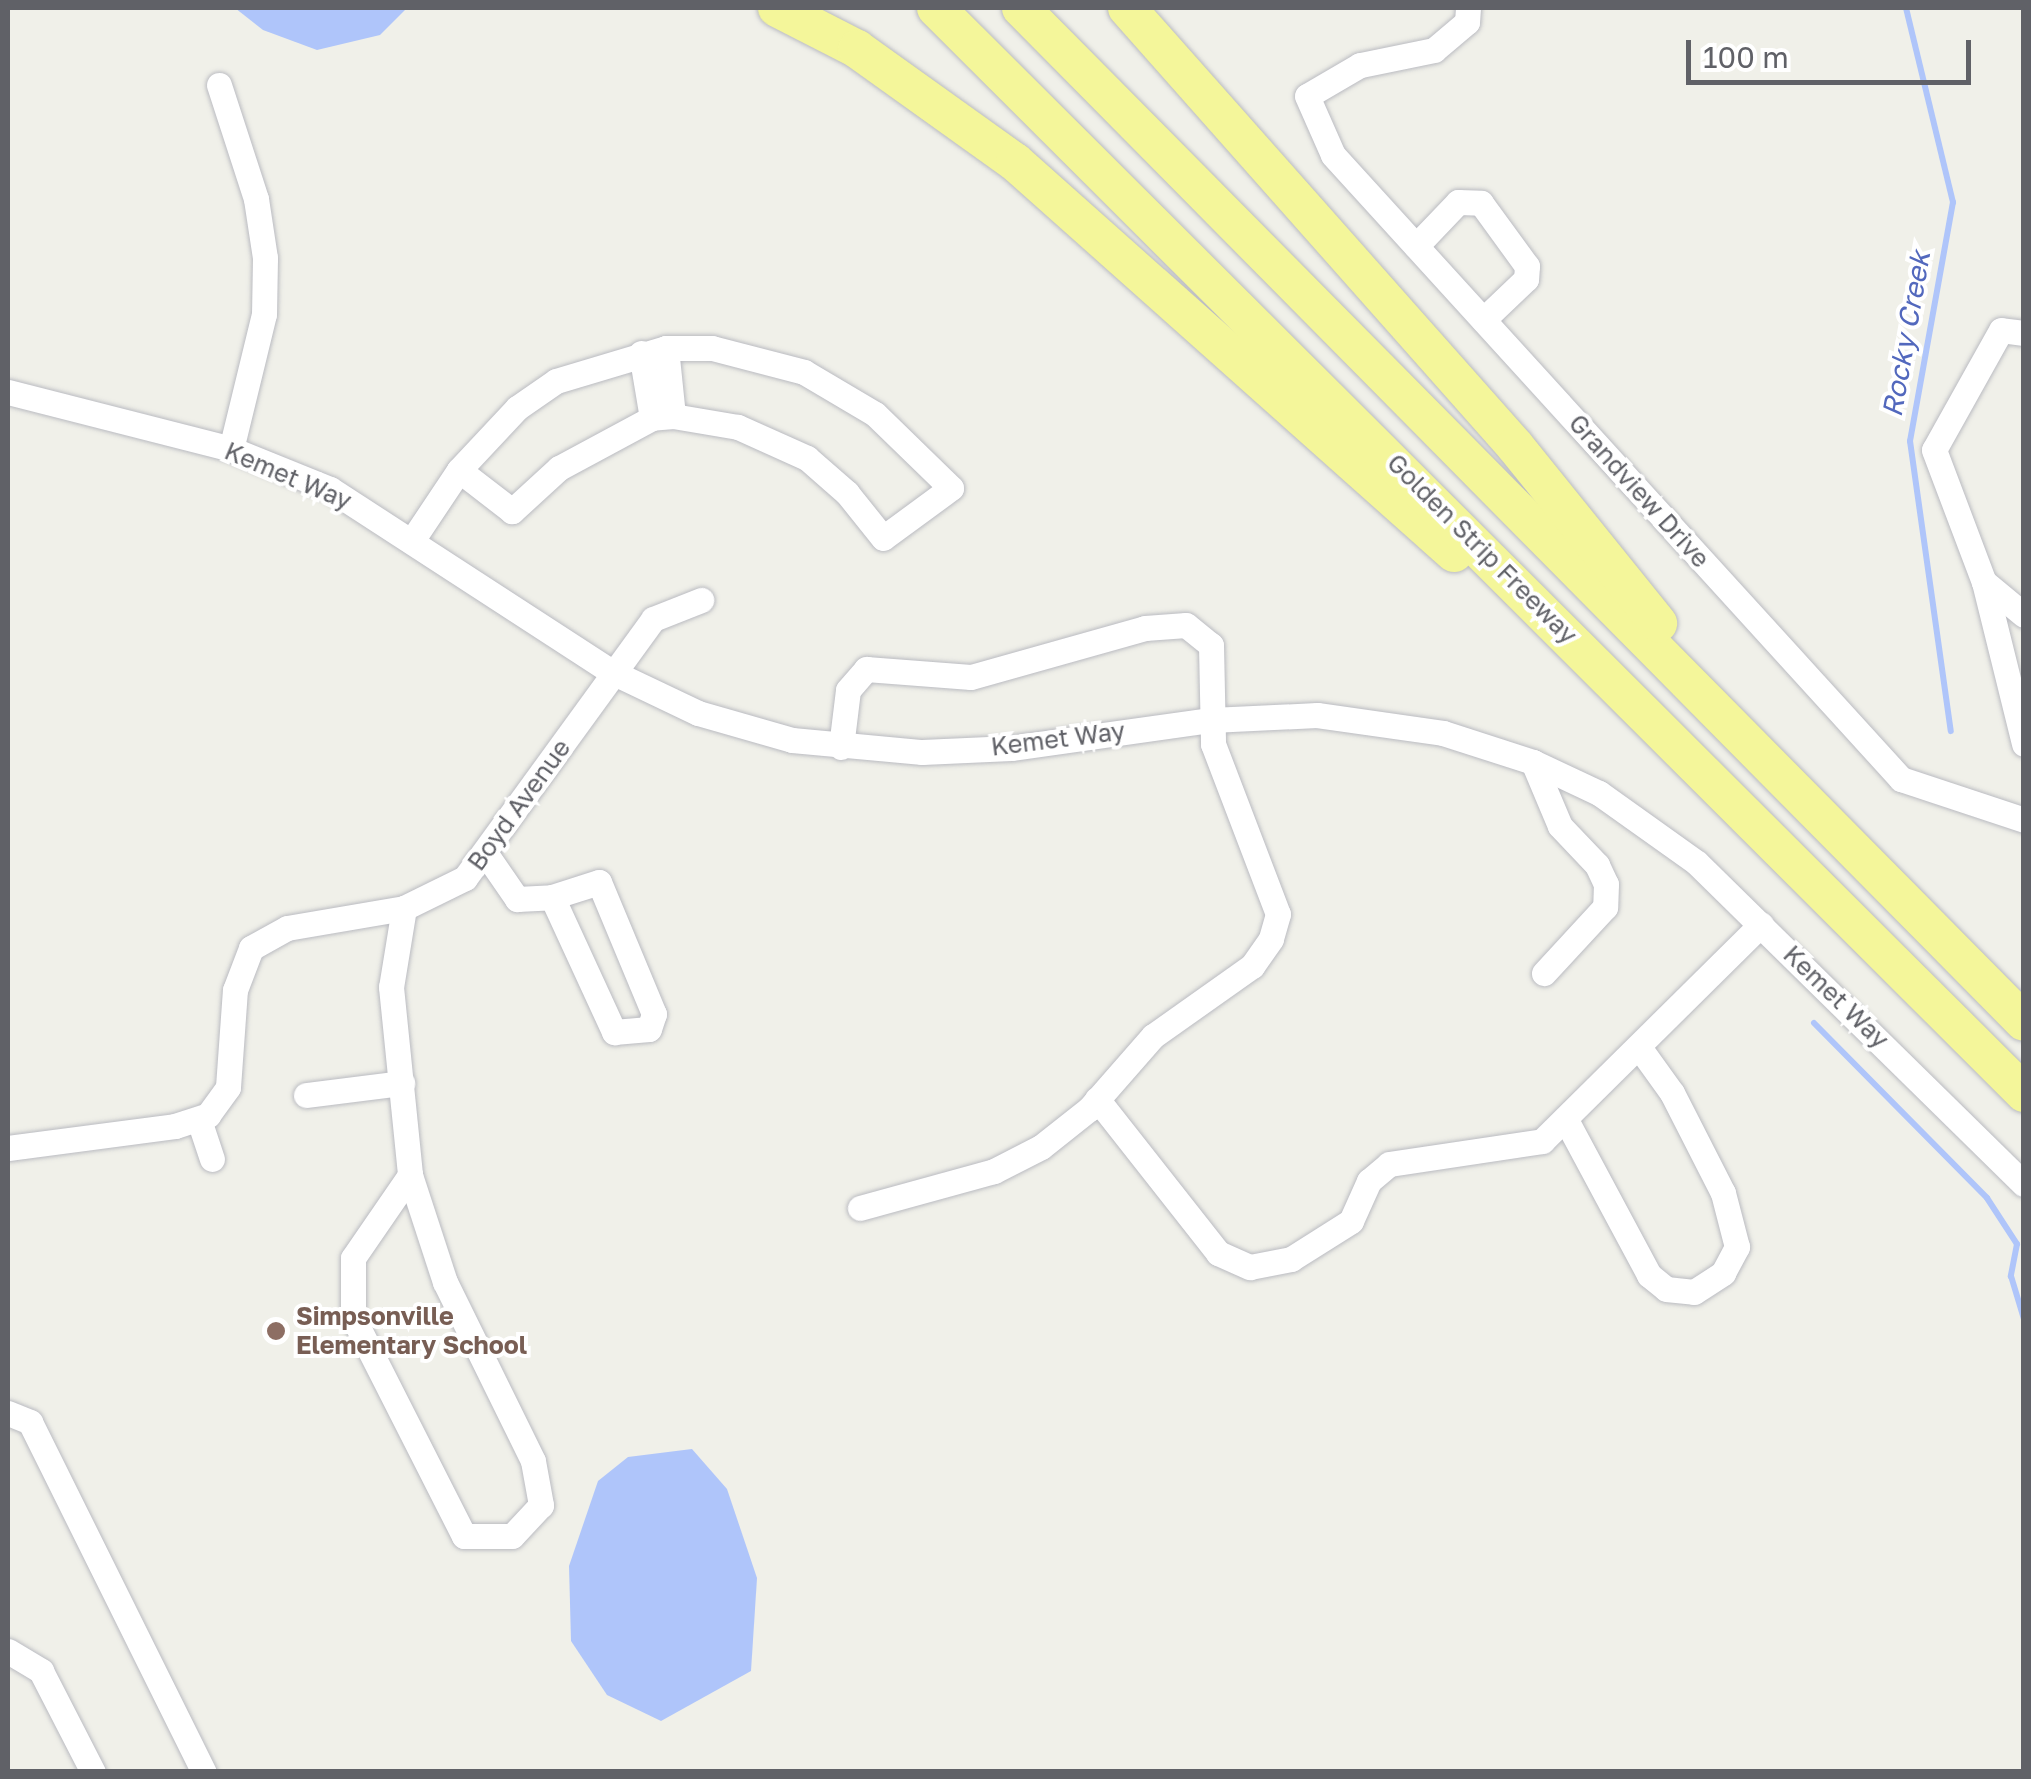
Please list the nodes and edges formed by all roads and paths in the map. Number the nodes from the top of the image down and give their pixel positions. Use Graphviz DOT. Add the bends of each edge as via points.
graph roads {
  1 [pos="777,8"];
  2 [pos="936,8"];
  3 [pos="1021,8"];
  4 [pos="1126,8"];
  5 [pos="1468,8"];
  6 [pos="219,85"];
  7 [pos="1416,246"];
  8 [pos="1483,320"];
  9 [pos="2024,333"];
  10 [pos="654,350"];
  11 [pos="8,392"];
  12 [pos="662,417"];
  13 [pos="231,449"];
  14 [pos="459,470"];
  15 [pos="413,539"];
  16 [pos="1984,582"];
  17 [pos="700,600"];
  18 [pos="2024,615"];
  19 [pos="612,672"];
  20 [pos="1211,720"];
  21 [pos="1672,740"];
  22 [pos="2024,744"];
  23 [pos="842,747"];
  24 [pos="1533,762"];
  25 [pos="1795,792"];
  26 [pos="2024,820"];
  27 [pos="486,854"];
  28 [pos="552,897"];
  29 [pos="404,908"];
  30 [pos="1761,924"];
  31 [pos="1544,972"];
  32 [pos="2024,1022"];
  33 [pos="1638,1047"];
  34 [pos="402,1083"];
  35 [pos="2024,1093"];
  36 [pos="306,1094"];
  37 [pos="1097,1099"];
  38 [pos="200,1120"];
  39 [pos="1566,1120"];
  40 [pos="8,1148"];
  41 [pos="212,1159"];
  42 [pos="410,1174"];
  43 [pos="2024,1184"];
  44 [pos="860,1208"];
  45 [pos="8,1413"];
  46 [pos="8,1650"];
  47 [pos="92,1772"];
  48 [pos="204,1772"];
  1 -- 21 [label="highway" via="857,49 1015,162 1242,370"];
  2 -- 21 [label="highway, Golden Strip Freeway"];
  3 -- 25 [label="highway, Golden Strip Freeway"];
  4 -- 25 [label="highway" via="1515,446"];
  5 -- 7 [label="street, Grandview Drive" via="1467,22 1434,50 1360,64 1307,96 1333,155"];
  6 -- 13 [label="street" via="256,199 265,258 264,314"];
  7 -- 8 [label="street, Grandview Drive"];
  7 -- 8 [label="street" via="1458,202 1481,203 1527,266 1526,279"];
  8 -- 26 [label="street, Grandview Drive" via="1901,778"];
  9 -- 16 [label="street" via="2000,330 1934,450"];
  10 -- 12 [label="street"];
  10 -- 12 [label="street" via="712,348 804,372 875,414 951,488 883,538 848,492 807,458 738,427"];
  10 -- 14 [label="street" via="556,382 488,434"];
  11 -- 13 [label="street, Kemet Way"];
  12 -- 14 [label="street" via="559,468 512,511"];
  13 -- 15 [label="street, Kemet Way" via="330,489"];
  14 -- 15 [label="street"];
  15 -- 19 [label="street, Kemet Way"];
  16 -- 18 [label="street"];
  16 -- 22 [label="street"];
  17 -- 19 [label="street, Boyd Avenue" via="653,618"];
  19 -- 23 [label="street, Kemet Way" via="698,713"];
  19 -- 27 [label="street, Boyd Avenue"];
  20 -- 23 [label="street, Kemet Way" via="1011,748"];
  20 -- 23 [label="street" via="1212,646 1186,625 1172,626 971,677 866,669 848,690"];
  20 -- 24 [label="street, Kemet Way" via="1374,719"];
  20 -- 37 [label="street" via="1213,744 1278,914 1271,940 1252,966 1152,1036"];
  21 -- 35 [label="highway, Golden Strip Freeway"];
  24 -- 30 [label="street, Kemet Way" via="1599,793 1697,863"];
  24 -- 31 [label="street" via="1560,826 1606,884 1605,907"];
  25 -- 32 [label="highway, Golden Strip Freeway"];
  27 -- 28 [label="street" via="517,899"];
  27 -- 29 [label="street, Boyd Avenue" via="442,894"];
  28 -- 28 [label="street" via="614,1032 650,1029 654,1014 600,882"];
  29 -- 34 [label="street" via="391,987"];
  29 -- 38 [label="street, Boyd Avenue" via="287,928 252,948 235,990 228,1087"];
  30 -- 33 [label="street"];
  30 -- 43 [label="street, Kemet Way"];
  33 -- 39 [label="street"];
  33 -- 39 [label="street" via="1672,1093 1723,1193 1737,1247 1724,1273 1694,1292 1666,1289 1649,1275"];
  34 -- 36 [label="street"];
  34 -- 42 [label="street"];
  37 -- 39 [label="street" via="1218,1253 1250,1267 1290,1259 1332,1238 1351,1221 1369,1181 1389,1164 1518,1149 1542,1141"];
  37 -- 44 [label="street" via="1041,1147 994,1171"];
  38 -- 40 [label="street"];
  38 -- 41 [label="street"];
  42 -- 42 [label="street" via="353,1258 353,1317 464,1536 512,1536 541,1505 533,1461 445,1282"];
  45 -- 48 [label="street" via="30,1422"];
  46 -- 47 [label="street" via="40,1672"];
}
